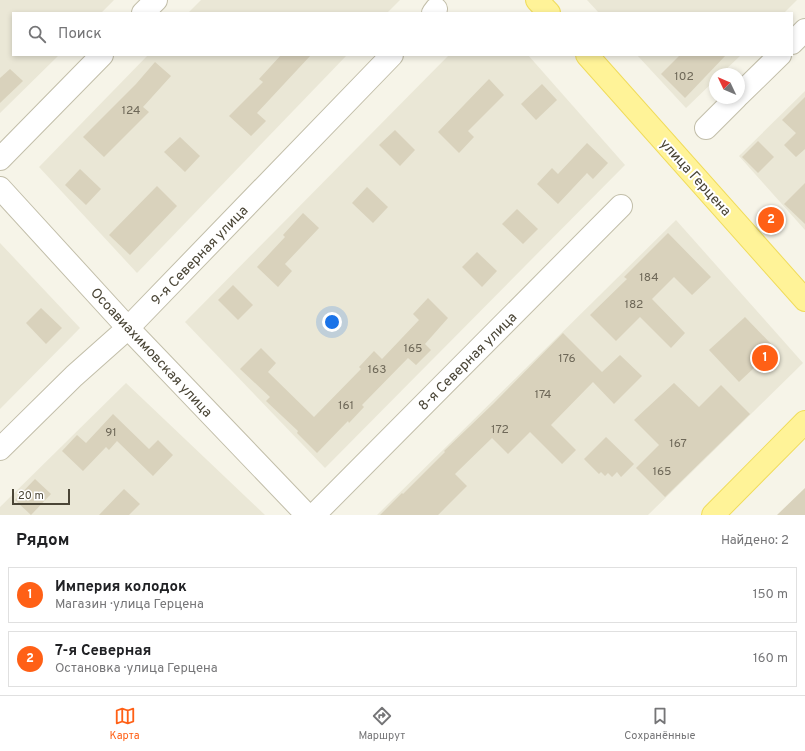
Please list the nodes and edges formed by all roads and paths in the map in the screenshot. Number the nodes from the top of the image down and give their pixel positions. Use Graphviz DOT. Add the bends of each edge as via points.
graph roads {
  1 [pos="156,0"];
  2 [pos="537,0"];
  3 [pos="144,12"];
  4 [pos="548,12"];
  5 [pos="805,30"];
  6 [pos="793,42"];
  7 [pos="101,56"];
  8 [pos="391,56"];
  9 [pos="588,56"];
  10 [pos="779,56"];
  11 [pos="745,89"];
  12 [pos="730,104"];
  13 [pos="706,128"];
  14 [pos="0,159"];
  15 [pos="0,188"];
  16 [pos="621,206"];
  17 [pos="805,300"];
  18 [pos="128,328"];
  19 [pos="805,422"];
  20 [pos="0,449"];
  21 [pos="307,515"];
  22 [pos="314,515"];
  23 [pos="713,515"];
  1 -- 3 [label="street"];
  2 -- 4 [label="main road"];
  5 -- 6 [label="street"];
  7 -- 14 [label="street"];
  8 -- 18 [label="street, 9-я Северная улица"];
  9 -- 17 [label="main road, улица Герцена"];
  10 -- 11 [label="street"];
  12 -- 13 [label="street"];
  15 -- 18 [label="street, Осоавиахимовская улица"];
  16 -- 22 [label="street, 8-я Северная улица"];
  18 -- 20 [label="street, 9-я Северная улица" via="74,376"];
  18 -- 21 [label="street, Осоавиахимовская улица"];
  19 -- 23 [label="main road"];
}
